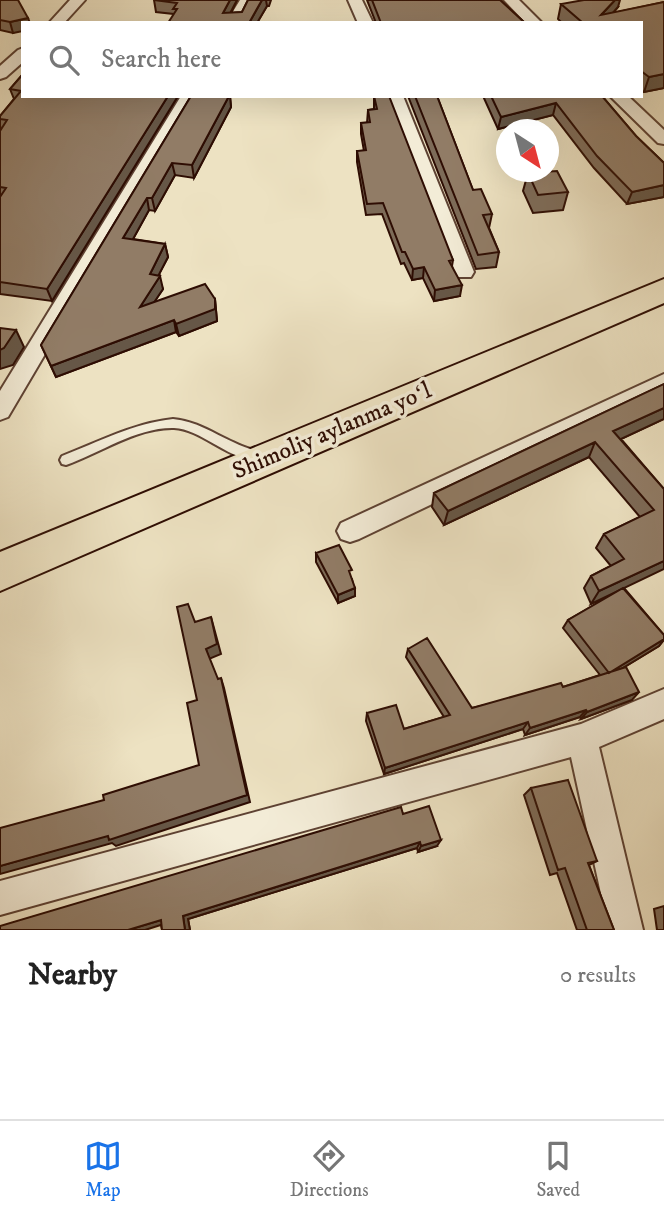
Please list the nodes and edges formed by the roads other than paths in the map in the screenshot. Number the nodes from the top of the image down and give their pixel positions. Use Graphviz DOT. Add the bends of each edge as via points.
graph roads {
  1 [pos="78,0"];
  2 [pos="247,0"];
  3 [pos="355,0"];
  4 [pos="511,0"];
  5 [pos="58,21"];
  6 [pos="234,21"];
  7 [pos="365,21"];
  8 [pos="533,21"];
  9 [pos="21,55"];
  10 [pos="0,74"];
  11 [pos="188,98"];
  12 [pos="396,98"];
  13 [pos="620,98"];
  14 [pos="664,139"];
  15 [pos="464,272"];
  16 [pos="664,290"];
  17 [pos="664,383"];
  18 [pos="0,411"];
  19 [pos="270,457"];
  20 [pos="66,460"];
  21 [pos="350,531"];
  22 [pos="0,572"];
  23 [pos="664,704"];
  24 [pos="582,739"];
  25 [pos="0,898"];
  26 [pos="626,930"];
  1 -- 5 [label="street"];
  2 -- 6 [label="street"];
  3 -- 7 [label="street"];
  4 -- 8 [label="street"];
  9 -- 10 [label="street"];
  11 -- 18 [label="street"];
  12 -- 15 [label="street"];
  13 -- 14 [label="street"];
  16 -- 19 [label="main road, Shimoliy aylanma yoʻl"];
  17 -- 21 [label="street"];
  19 -- 20 [label="lane" via="243,453 185,425 167,424"];
  19 -- 22 [label="main road, Shimoliy aylanma yoʻl"];
  23 -- 24 [label="street"];
  24 -- 25 [label="street"];
  24 -- 26 [label="street"];
}
